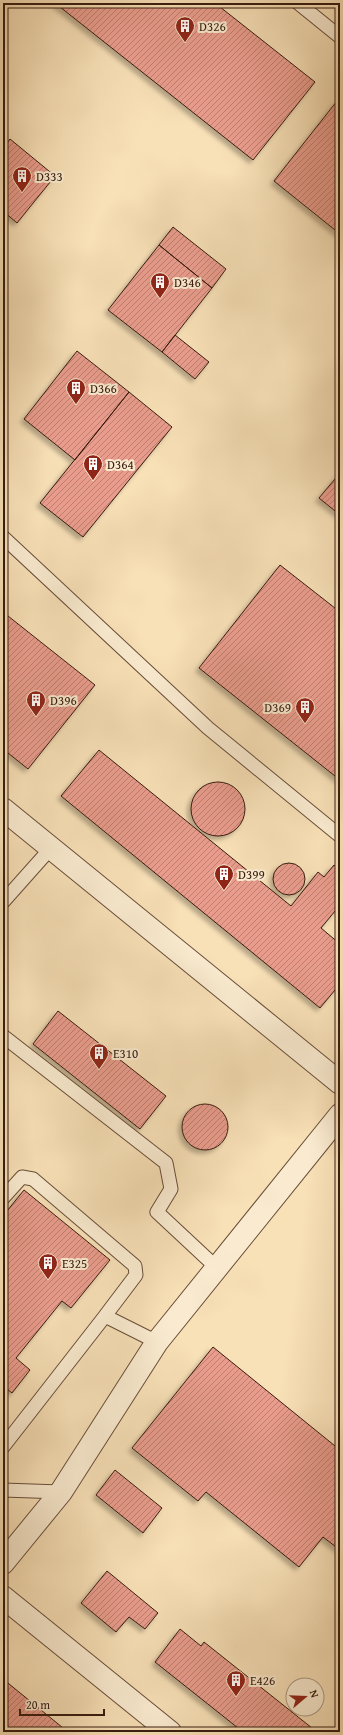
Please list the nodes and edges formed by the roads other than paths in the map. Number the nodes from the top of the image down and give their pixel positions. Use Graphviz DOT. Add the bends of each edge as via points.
graph roads {
  1 [pos="298,3"];
  2 [pos="340,37"];
  3 [pos="3,537"];
  4 [pos="3,809"];
  5 [pos="340,836"];
  6 [pos="51,848"];
  7 [pos="3,902"];
  8 [pos="3,1036"];
  9 [pos="340,1083"];
  10 [pos="340,1115"];
  11 [pos="3,1198"];
  12 [pos="217,1268"];
  13 [pos="105,1316"];
  14 [pos="157,1342"];
  15 [pos="3,1447"];
  16 [pos="3,1490"];
  17 [pos="61,1492"];
  18 [pos="3,1563"];
  19 [pos="3,1597"];
  20 [pos="170,1732"];
  1 -- 2 [label="lane"];
  3 -- 5 [label="lane" via="208,728"];
  4 -- 6 [label="street"];
  6 -- 7 [label="lane"];
  6 -- 9 [label="street"];
  8 -- 12 [label="lane" via="166,1163 171,1189 157,1212"];
  10 -- 12 [label="street"];
  11 -- 13 [label="lane" via="22,1177 33,1179 135,1266 136,1275"];
  12 -- 14 [label="street"];
  13 -- 14 [label="lane"];
  13 -- 15 [label="lane"];
  14 -- 17 [label="street"];
  16 -- 17 [label="lane"];
  17 -- 18 [label="street"];
  19 -- 20 [label="street"];
}
